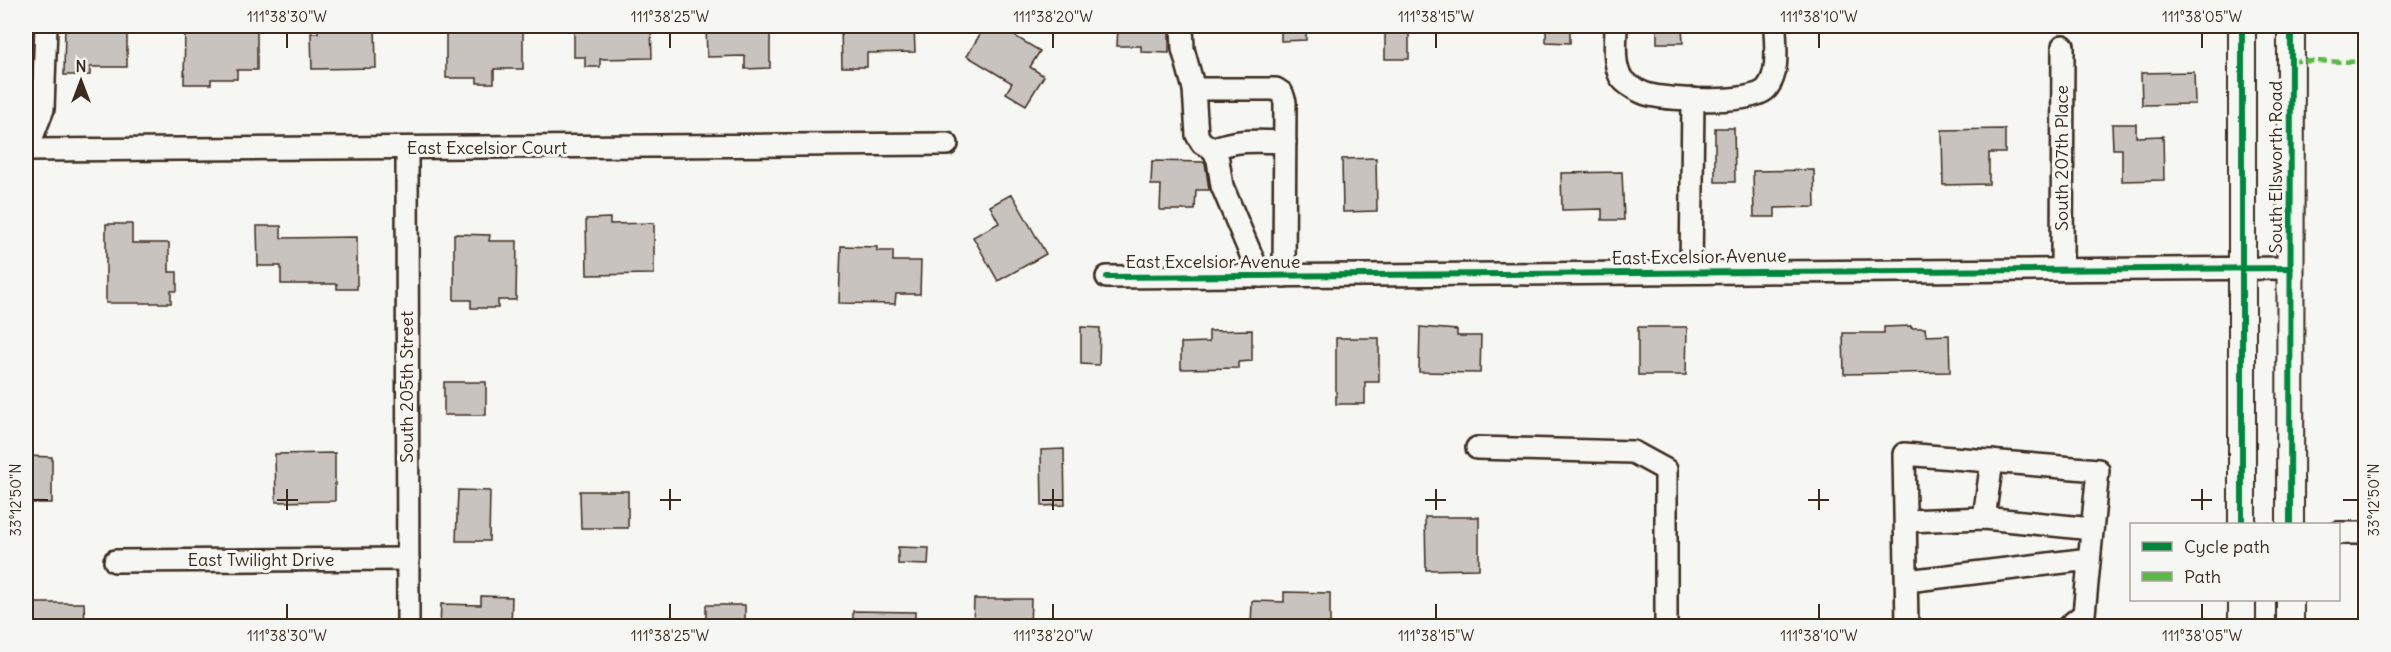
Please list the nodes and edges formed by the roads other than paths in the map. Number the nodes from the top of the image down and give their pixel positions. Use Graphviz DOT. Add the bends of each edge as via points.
graph roads {
  1 [pos="46,26"];
  2 [pos="1182,26"];
  3 [pos="1616,26"];
  4 [pos="1775,26"];
  5 [pos="2242,26"];
  6 [pos="2291,26"];
  7 [pos="2063,46"];
  8 [pos="1194,89"];
  9 [pos="1693,99"];
  10 [pos="1285,142"];
  11 [pos="947,144"];
  12 [pos="406,148"];
  13 [pos="1213,149"];
  14 [pos="2242,268"];
  15 [pos="2291,268"];
  16 [pos="2062,269"];
  17 [pos="1691,272"];
  18 [pos="1260,276"];
  19 [pos="1284,276"];
  20 [pos="1107,277"];
  21 [pos="1477,448"];
  22 [pos="1992,461"];
  23 [pos="1984,518"];
  24 [pos="1907,521"];
  25 [pos="2242,523"];
  26 [pos="2290,523"];
  27 [pos="2092,529"];
  28 [pos="2340,533"];
  29 [pos="2366,533"];
  30 [pos="408,559"];
  31 [pos="2089,559"];
  32 [pos="115,561"];
  33 [pos="1907,581"];
  34 [pos="2242,601"];
  35 [pos="2290,601"];
  36 [pos="408,627"];
  37 [pos="1666,627"];
  38 [pos="1907,627"];
  39 [pos="2068,627"];
  40 [pos="2242,627"];
  41 [pos="2290,627"];
  1 -- 12 [label="street, East Excelsior Court" via="43,109 27,150"];
  2 -- 8 [label="street" via="1183,49"];
  3 -- 9 [label="street" via="1620,77 1650,95"];
  4 -- 9 [label="street" via="1775,67 1767,89 1753,97"];
  5 -- 14 [label="main road, South Ellsworth Road"];
  6 -- 15 [label="main road, South Ellsworth Road"];
  7 -- 16 [label="street, South 207th Place"];
  8 -- 10 [label="street" via="1276,89 1285,102"];
  8 -- 13 [label="street" via="1197,135"];
  9 -- 17 [label="street"];
  10 -- 13 [label="street" via="1228,142"];
  10 -- 19 [label="street"];
  11 -- 12 [label="street, East Excelsior Court"];
  12 -- 30 [label="street, South 205th Street"];
  13 -- 18 [label="street" via="1222,186"];
  14 -- 15 [label="street, East Excelsior Avenue"];
  14 -- 16 [label="street, East Excelsior Avenue"];
  14 -- 25 [label="main road, South Ellsworth Road"];
  15 -- 26 [label="main road, South Ellsworth Road"];
  16 -- 17 [label="street, East Excelsior Avenue"];
  17 -- 19 [label="street, East Excelsior Avenue"];
  18 -- 19 [label="street, East Excelsior Avenue"];
  18 -- 20 [label="street, East Excelsior Avenue"];
  21 -- 37 [label="street" via="1633,452 1666,470"];
  22 -- 23 [label="street"];
  22 -- 24 [label="street" via="1904,454"];
  22 -- 27 [label="street" via="2098,470"];
  23 -- 24 [label="street"];
  23 -- 27 [label="street"];
  24 -- 33 [label="street"];
  27 -- 31 [label="street"];
  28 -- 29 [label="street"];
  30 -- 32 [label="street, East Twilight Drive"];
  30 -- 36 [label="street, South 205th Street"];
  31 -- 33 [label="street"];
  31 -- 39 [label="street" via="2084,614"];
  33 -- 38 [label="street"];
  34 -- 40 [label="main road"];
  35 -- 41 [label="main road"];
}
